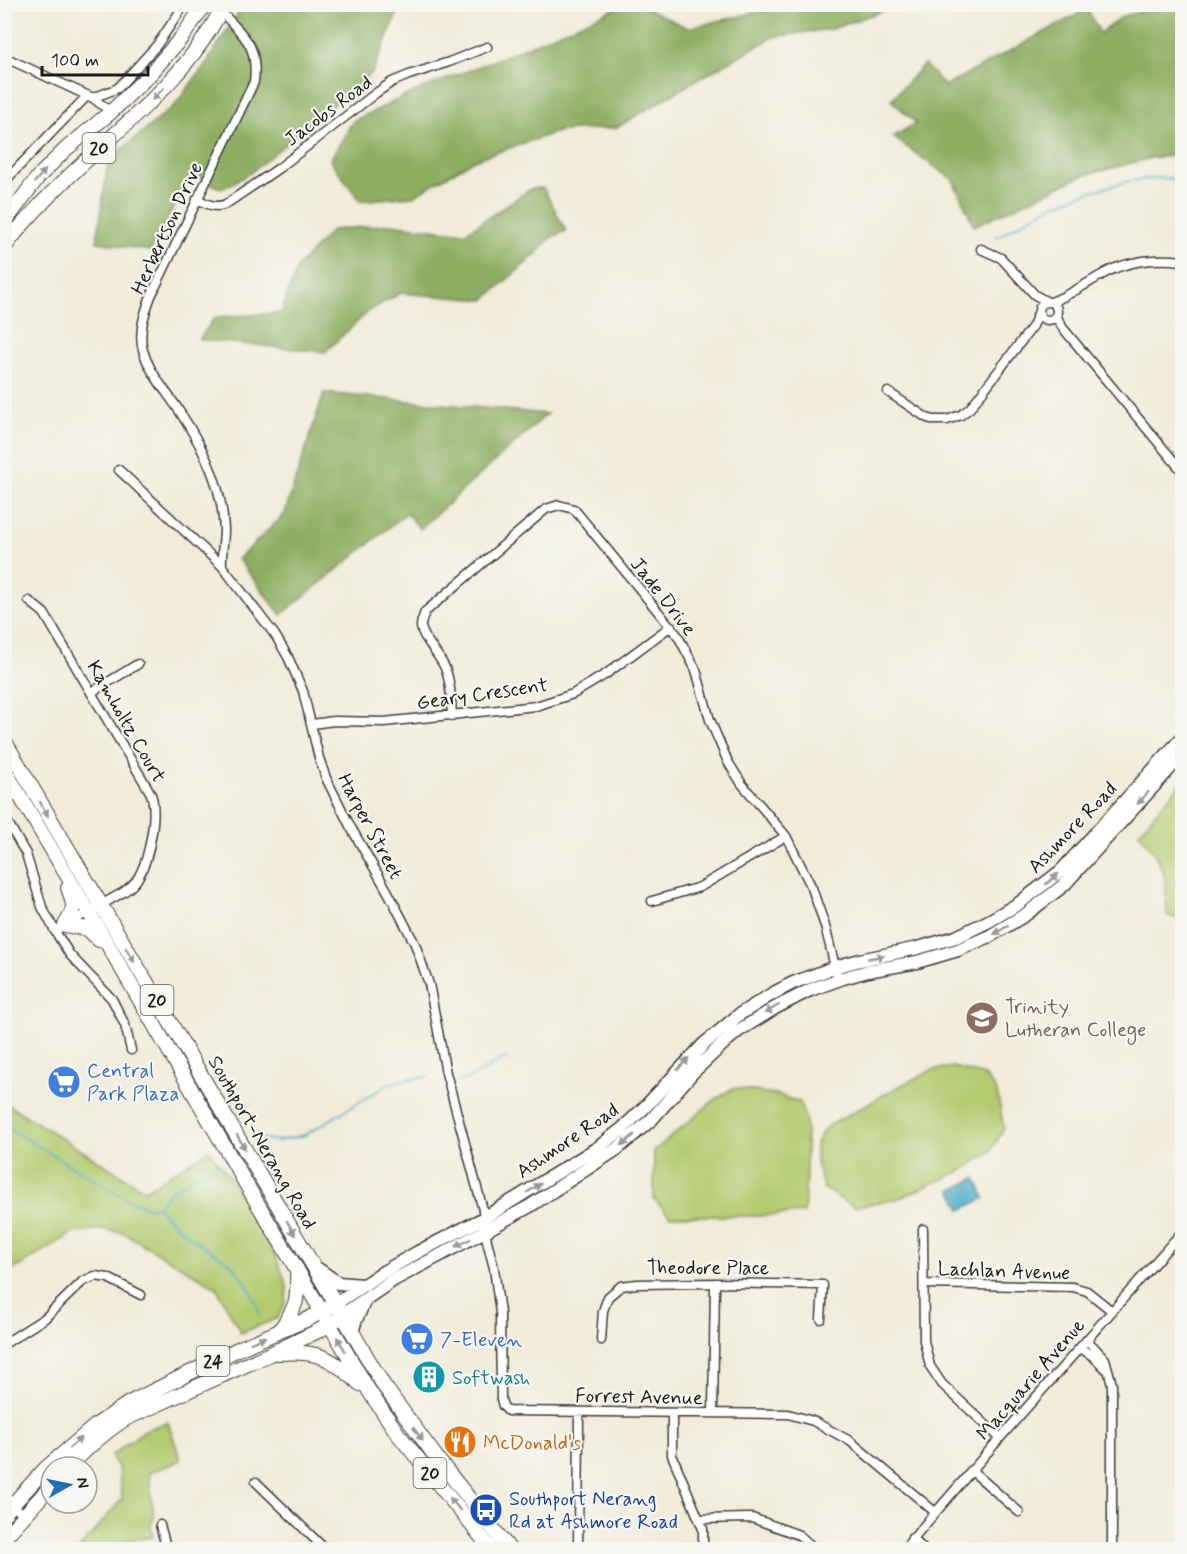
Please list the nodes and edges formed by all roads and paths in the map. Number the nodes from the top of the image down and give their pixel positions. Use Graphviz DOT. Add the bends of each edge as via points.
graph roads {
  1 [pos="185,4"];
  2 [pos="205,4"];
  3 [pos="220,7"];
  4 [pos="487,47"];
  5 [pos="4,57"];
  6 [pos="90,97"];
  7 [pos="111,112"];
  8 [pos="4,182"];
  9 [pos="197,199"];
  10 [pos="4,223"];
  11 [pos="4,248"];
  12 [pos="981,249"];
  13 [pos="1182,261"];
  14 [pos="1035,295"];
  15 [pos="1064,298"];
  16 [pos="1050,302"];
  17 [pos="1039,310"];
  18 [pos="1053,316"];
  19 [pos="1033,326"];
  20 [pos="888,392"];
  21 [pos="119,470"];
  22 [pos="1182,471"];
  23 [pos="222,566"];
  24 [pos="29,601"];
  25 [pos="670,626"];
  26 [pos="138,664"];
  27 [pos="92,692"];
  28 [pos="452,716"];
  29 [pos="312,724"];
  30 [pos="1182,738"];
  31 [pos="4,740"];
  32 [pos="1182,755"];
  33 [pos="4,769"];
  34 [pos="4,816"];
  35 [pos="786,836"];
  36 [pos="63,869"];
  37 [pos="652,901"];
  38 [pos="95,908"];
  39 [pos="60,928"];
  40 [pos="112,951"];
  41 [pos="834,967"];
  42 [pos="838,980"];
  43 [pos="131,1050"];
  44 [pos="484,1218"];
  45 [pos="923,1228"];
  46 [pos="486,1231"];
  47 [pos="1182,1232"];
  48 [pos="313,1266"];
  49 [pos="297,1269"];
  50 [pos="715,1282"];
  51 [pos="924,1284"];
  52 [pos="363,1285"];
  53 [pos="141,1295"];
  54 [pos="366,1299"];
  55 [pos="339,1309"];
  56 [pos="322,1311"];
  57 [pos="1112,1311"];
  58 [pos="821,1319"];
  59 [pos="329,1324"];
  60 [pos="279,1331"];
  61 [pos="352,1333"];
  62 [pos="601,1340"];
  63 [pos="1087,1340"];
  64 [pos="4,1344"];
  65 [pos="1080,1348"];
  66 [pos="270,1354"];
  67 [pos="1108,1372"];
  68 [pos="371,1394"];
  69 [pos="579,1412"];
  70 [pos="672,1413"];
  71 [pos="713,1413"];
  72 [pos="1000,1438"];
  73 [pos="80,1455"];
  74 [pos="971,1470"];
  75 [pos="256,1482"];
  76 [pos="39,1499"];
  77 [pos="7,1505"];
  78 [pos="935,1512"];
  79 [pos="1019,1512"];
  80 [pos="24,1515"];
  81 [pos="699,1519"];
  82 [pos="160,1524"];
  83 [pos="4,1538"];
  84 [pos="909,1545"];
  85 [pos="167,1550"];
  86 [pos="326,1550"];
  87 [pos="492,1550"];
  88 [pos="510,1550"];
  89 [pos="578,1550"];
  90 [pos="703,1550"];
  91 [pos="816,1550"];
  92 [pos="924,1550"];
  93 [pos="1112,1550"];
  1 -- 6 [label="street" via="157,45 118,88"];
  2 -- 7 [label="main road, 20" via="151,73"];
  3 -- 9 [label="street, Herbertson Drive" via="249,43 254,82"];
  3 -- 11 [label="main road, 20, one-way" via="196,50 160,93 63,182"];
  4 -- 9 [label="street, Jacobs Road" via="392,82 226,204 219,207"];
  5 -- 6 [label="street"];
  6 -- 7 [label="street"];
  6 -- 8 [label="street"];
  10 -- 7 [label="main road, 20, one-way" via="38,177"];
  9 -- 23 [label="street, Herbertson Drive" via="151,296 142,331 143,349 150,367 205,455 219,494 224,529"];
  12 -- 14 [label="street" via="1000,258"];
  13 -- 15 [label="street" via="1155,260 1123,266"];
  14 -- 16 [label="street"];
  14 -- 17 [label="street"];
  15 -- 16 [label="street"];
  15 -- 18 [label="street"];
  16 -- 17 [label="street" via="1042,303"];
  16 -- 18 [label="street" via="1056,306"];
  17 -- 18 [label="street" via="1042,317"];
  17 -- 19 [label="street"];
  18 -- 19 [label="street"];
  18 -- 22 [label="street"];
  19 -- 20 [label="street" via="962,415 933,420"];
  21 -- 23 [label="street, Harper Street"];
  23 -- 29 [label="street, Harper Street" via="288,657"];
  24 -- 27 [label="street, Kamholtz Court" via="44,613"];
  25 -- 28 [label="street, Geary Crescent" via="573,694 536,706"];
  25 -- 28 [label="street, Jade Drive" via="574,509 559,505 546,509 425,612 420,624 422,633 445,669"];
  25 -- 35 [label="street, Jade Drive" via="696,670 710,720 728,762"];
  26 -- 27 [label="street"];
  27 -- 38 [label="street, Kamholtz Court" via="154,805 147,859 138,878"];
  28 -- 29 [label="street, Geary Crescent"];
  29 -- 44 [label="street, Harper Street" via="319,758 337,802 420,957"];
  41 -- 30 [label="main road, Ashmore Road, one-way" via="956,937 1024,901 1061,871"];
  31 -- 38 [label="main road, Southport-Nerang Road / 20, one-way"];
  32 -- 42 [label="main road, Ashmore Road, one-way" via="1070,879 1025,915 958,950"];
  33 -- 36 [label="main road, Southport-Nerang Road / 20"];
  34 -- 39 [label="street" via="26,854 42,907"];
  35 -- 37 [label="street" via="700,887"];
  35 -- 41 [label="street, Jade Drive" via="812,888"];
  36 -- 38 [label="main road, Southport-Nerang Road / 20"];
  36 -- 39 [label="main road" via="74,905 73,913"];
  38 -- 39 [label="street, Kamholtz Court"];
  38 -- 40 [label="main road, Southport-Nerang Road / 20"];
  38 -- 48 [label="main road, Southport-Nerang Road / 20, one-way" via="213,1095"];
  39 -- 40 [label="main road" via="88,929"];
  39 -- 43 [label="street" via="70,955 112,999 125,1025"];
  40 -- 49 [label="main road, Southport-Nerang Road / 20"];
  41 -- 42 [label="street, Jade Drive"];
  44 -- 41 [label="main road, Ashmore Road, one-way" via="616,1134 704,1044 740,1014 793,983"];
  42 -- 46 [label="main road, Ashmore Road, one-way" via="789,1000 738,1031 617,1149"];
  44 -- 46 [label="street, Forrest Avenue"];
  44 -- 52 [label="main road, Ashmore Road"];
  45 -- 51 [label="street"];
  46 -- 54 [label="main road, Ashmore Road, one-way"];
  46 -- 69 [label="street, Forrest Avenue" via="500,1300 503,1406 508,1411"];
  47 -- 57 [label="street, Macquarie Avenue"];
  48 -- 52 [label="main road" via="338,1283"];
  48 -- 55 [label="main road, Southport-Nerang Road / 20"];
  49 -- 56 [label="main road, Southport-Nerang Road / 20"];
  49 -- 60 [label="main road" via="295,1305"];
  50 -- 58 [label="street, Theodore Place" via="823,1285"];
  50 -- 62 [label="street, Theodore Place" via="621,1287 608,1297"];
  50 -- 71 [label="street"];
  51 -- 57 [label="street, Lachlan Avenue" via="1073,1287 1087,1291"];
  51 -- 72 [label="street" via="924,1341 930,1366 942,1384"];
  52 -- 55 [label="main road, Ashmore Road"];
  53 -- 64 [label="street" via="108,1278 95,1276 82,1282 45,1318"];
  54 -- 55 [label="main road, Ashmore Road"];
  54 -- 61 [label="main road"];
  55 -- 56 [label="main road, Ashmore Road / 24"];
  55 -- 59 [label="main road, Ashmore Road / 24"];
  55 -- 61 [label="main road, Southport-Nerang Road / 20"];
  56 -- 59 [label="main road, Southport-Nerang Road / 20"];
  56 -- 60 [label="main road, Ashmore Road / 24"];
  57 -- 63 [label="street, Macquarie Avenue"];
  59 -- 66 [label="main road, Ashmore Road / 24"];
  68 -- 59 [label="main road, Southport-Nerang Road / 20, one-way"];
  77 -- 60 [label="main road, Ashmore Road / 24, one-way" via="94,1426 129,1403"];
  61 -- 88 [label="main road, Southport-Nerang Road / 20, one-way" via="416,1431"];
  63 -- 65 [label="street, Macquarie Avenue"];
  63 -- 67 [label="street" via="1105,1359"];
  65 -- 67 [label="street"];
  65 -- 72 [label="street, Macquarie Avenue"];
  66 -- 68 [label="main road" via="321,1355"];
  66 -- 73 [label="main road, Ashmore Road / 24" via="127,1418"];
  67 -- 93 [label="street" via="1113,1389"];
  87 -- 68 [label="main road, Southport-Nerang Road / 20, one-way" via="398,1434"];
  69 -- 70 [label="street, Forrest Avenue"];
  69 -- 89 [label="street"];
  70 -- 71 [label="street, Forrest Avenue"];
  70 -- 81 [label="street" via="672,1455"];
  71 -- 78 [label="street, Forrest Avenue" via="788,1414 813,1421 850,1441"];
  72 -- 74 [label="street, Macquarie Avenue"];
  74 -- 78 [label="street, Macquarie Avenue"];
  74 -- 79 [label="street"];
  75 -- 86 [label="street"];
  76 -- 80 [label="main road"];
  77 -- 80 [label="street"];
  78 -- 84 [label="street, Macquarie Avenue"];
  80 -- 83 [label="main road"];
  81 -- 90 [label="street"];
  81 -- 91 [label="street" via="752,1518 799,1535"];
  82 -- 85 [label="street"];
  84 -- 92 [label="street"];
}
